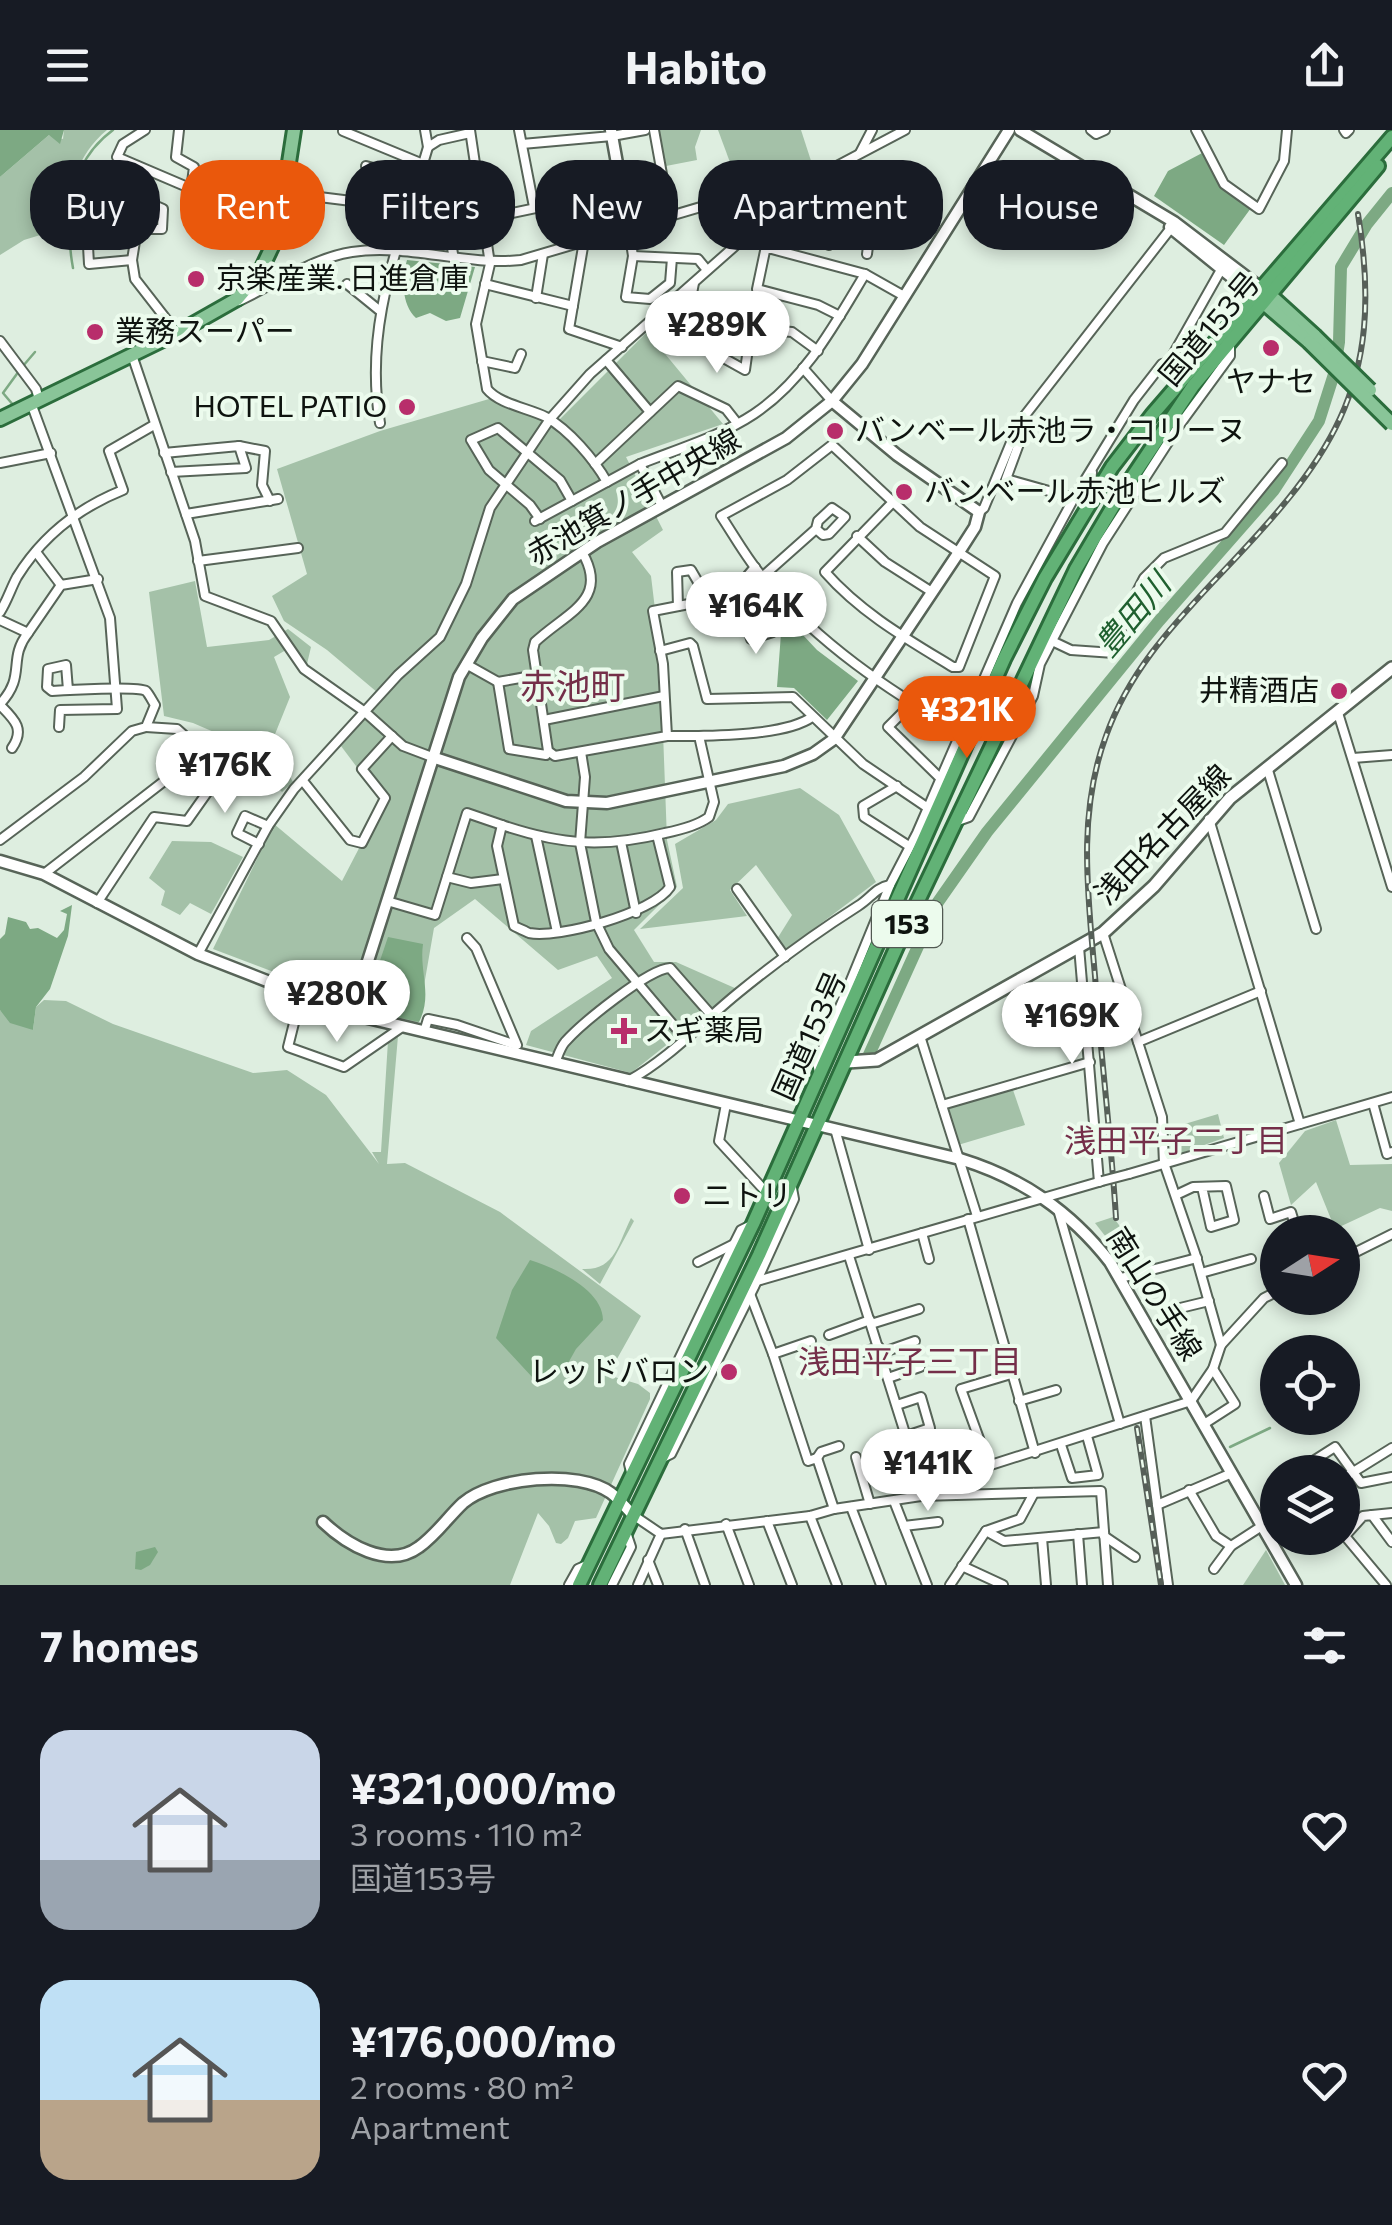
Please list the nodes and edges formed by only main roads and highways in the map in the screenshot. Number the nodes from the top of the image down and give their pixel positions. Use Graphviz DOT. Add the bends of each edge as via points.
graph roads {
  1 [pos="294,130"];
  2 [pos="1392,137"];
  3 [pos="1392,150"];
  4 [pos="1263,296"];
  5 [pos="1311,339"];
  6 [pos="1392,412"];
  7 [pos="0,418"];
  8 [pos="1392,424"];
  9 [pos="1392,668"];
  10 [pos="918,842"];
  11 [pos="940,854"];
  12 [pos="847,1062"];
  13 [pos="579,1585"];
  14 [pos="600,1585"];
  1 -- 7 [label="main road" via="278,234 260,272 227,307"];
  2 -- 4 [label="highway, 国道153号 / 153"];
  3 -- 4 [label="highway, 国道153号 / 153"];
  4 -- 5 [label="main road"];
  4 -- 10 [label="highway, 国道153号 / 153" via="1152,415 1085,508 1044,578"];
  4 -- 11 [label="highway, 国道153号 / 153" via="1159,434 1079,574"];
  5 -- 6 [label="main road, bridge"];
  5 -- 8 [label="main road, bridge"];
  9 -- 12 [label="main road, 浅田名古屋線" via="1209,819 1154,886 1102,932 877,1060"];
  10 -- 11 [label="highway"];
  10 -- 13 [label="highway, 国道153号 / 153" via="800,1121"];
  11 -- 12 [label="highway, 国道153号 / 153"];
  12 -- 14 [label="highway, 国道153号 / 153"];
}
